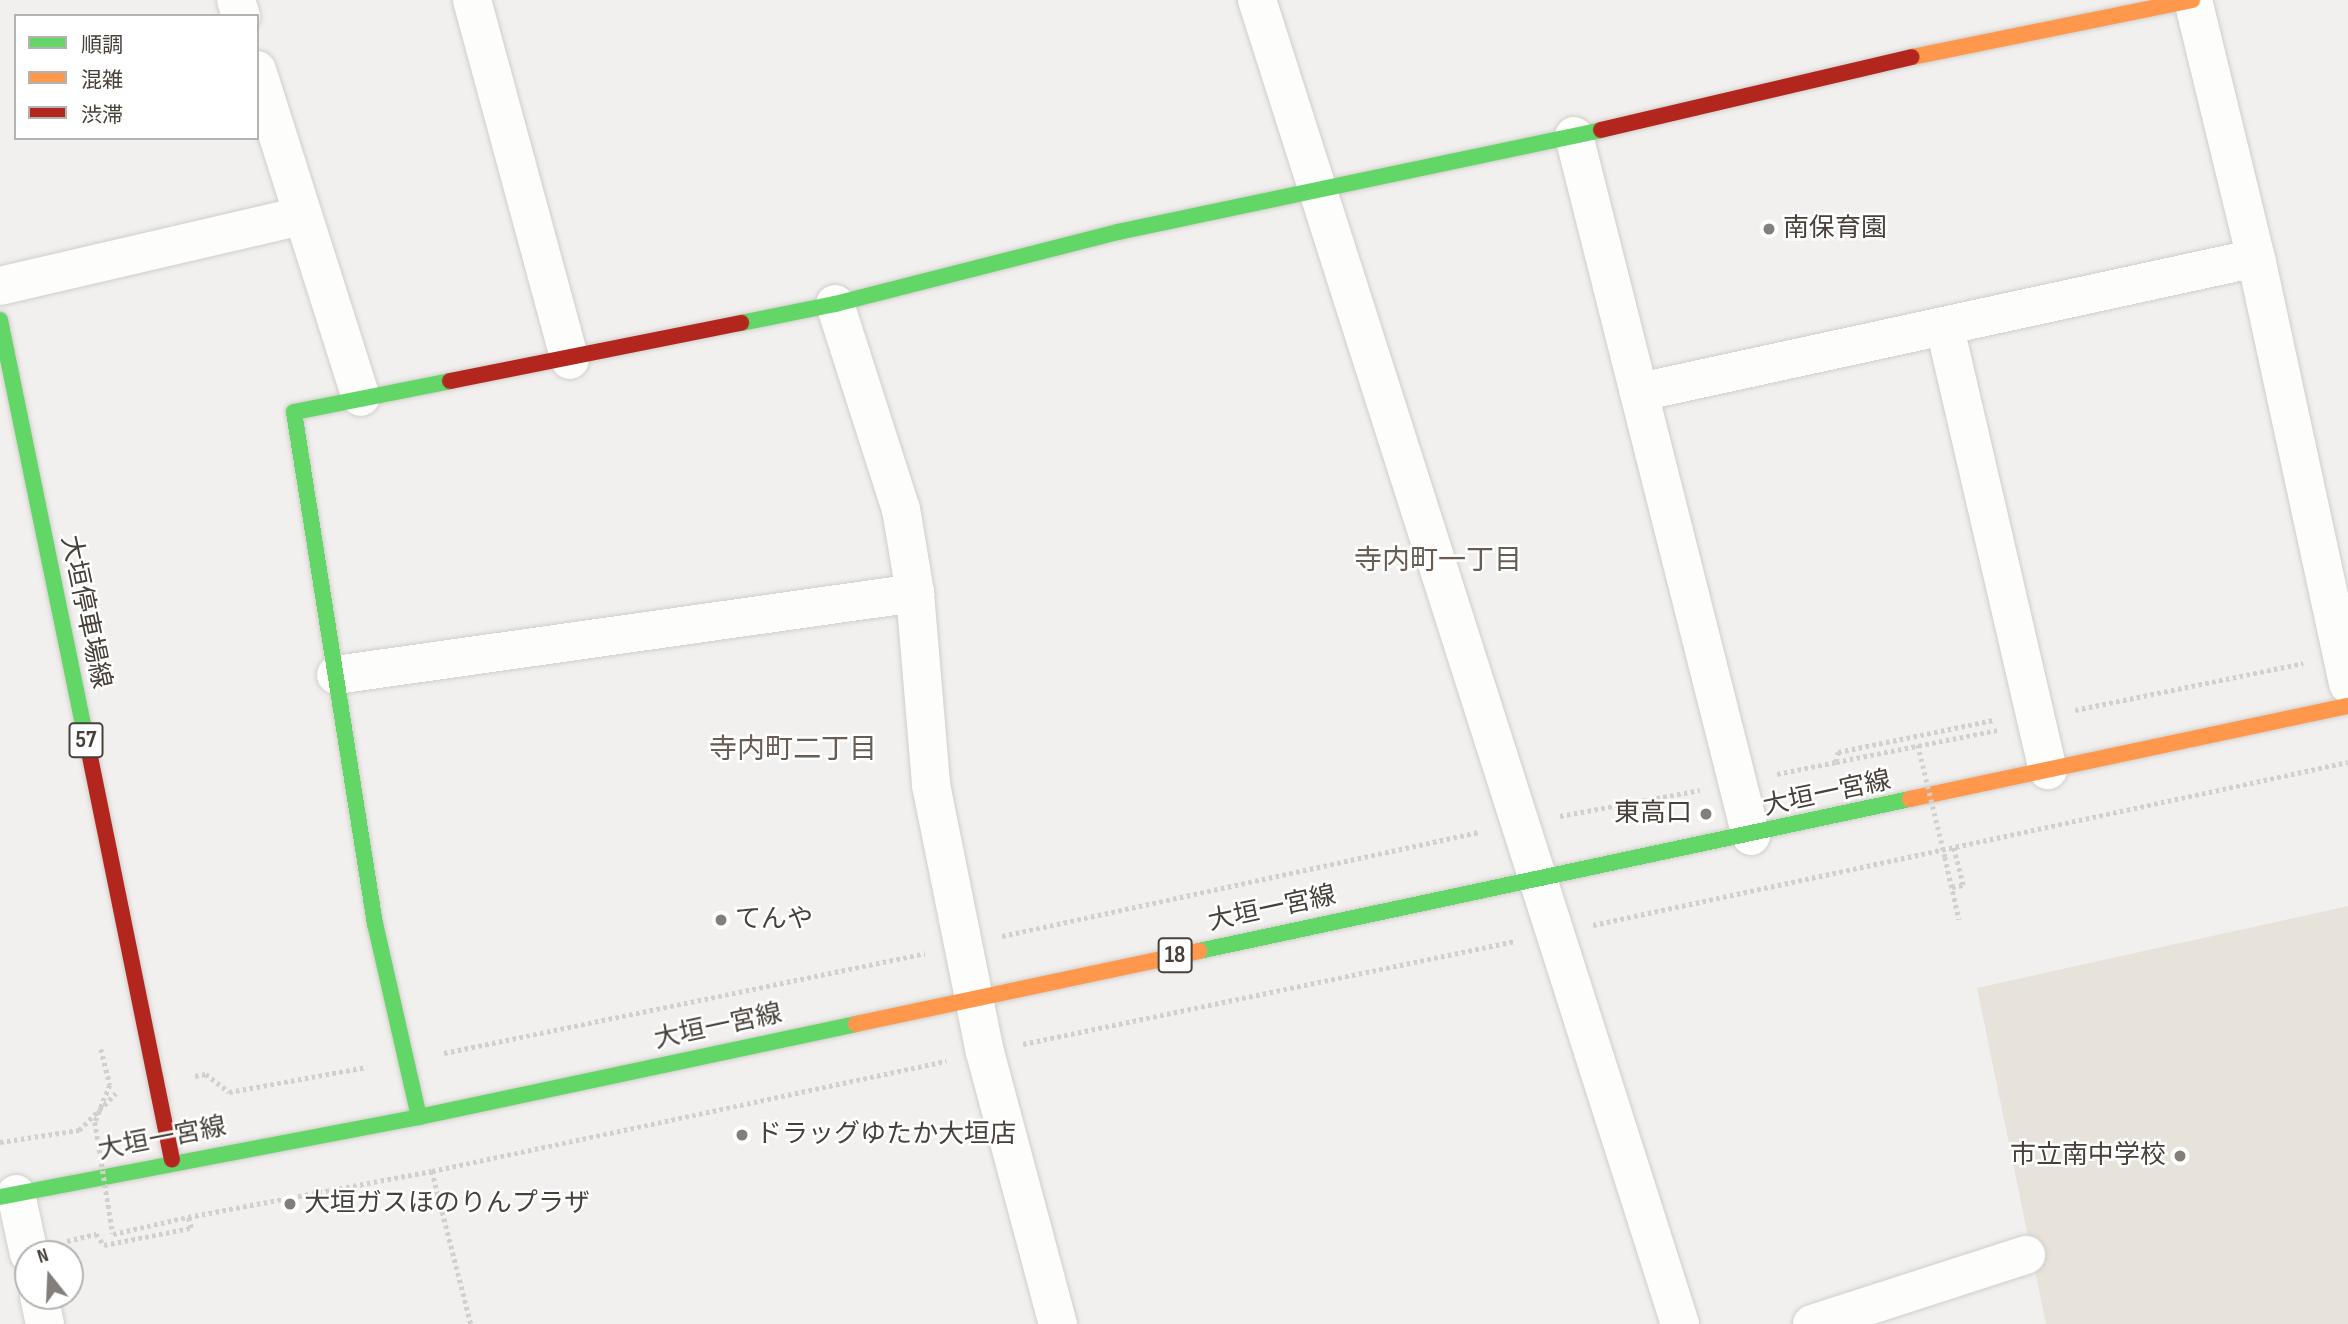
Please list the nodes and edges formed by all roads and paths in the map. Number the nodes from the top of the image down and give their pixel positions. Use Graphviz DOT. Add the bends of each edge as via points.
graph roads {
  1 [pos="472,0"];
  2 [pos="1257,0"];
  3 [pos="2192,0"];
  4 [pos="259,76"];
  5 [pos="1574,136"];
  6 [pos="1319,189"];
  7 [pos="302,216"];
  8 [pos="2256,258"];
  9 [pos="0,286"];
  10 [pos="835,304"];
  11 [pos="0,320"];
  12 [pos="1945,328"];
  13 [pos="570,360"];
  14 [pos="1640,392"];
  15 [pos="361,397"];
  16 [pos="915,593"];
  17 [pos="2345,670"];
  18 [pos="336,675"];
  19 [pos="2348,706"];
  20 [pos="2036,718"];
  21 [pos="2000,729"];
  22 [pos="1918,746"];
  23 [pos="1836,762"];
  24 [pos="2348,762"];
  25 [pos="2048,770"];
  26 [pos="1738,783"];
  27 [pos="1549,818"];
  28 [pos="1485,831"];
  29 [pos="1751,836"];
  30 [pos="1953,845"];
  31 [pos="1539,879"];
  32 [pos="1952,887"];
  33 [pos="1959,919"];
  34 [pos="1589,925"];
  35 [pos="966,944"];
  36 [pos="976,996"];
  37 [pos="101,1049"];
  38 [pos="403,1059"];
  39 [pos="191,1077"];
  40 [pos="118,1091"];
  41 [pos="419,1117"];
  42 [pos="0,1142"];
  43 [pos="173,1160"];
  44 [pos="8,1195"];
  45 [pos="188,1217"];
  46 [pos="24,1240"];
  47 [pos="73,1240"];
  48 [pos="2026,1255"];
  49 [pos="471,1324"];
  50 [pos="1058,1324"];
  51 [pos="1680,1324"];
  52 [pos="1812,1324"];
  1 -- 13 [label="street"];
  2 -- 6 [label="street"];
  3 -- 5 [label="main road" via="1992,38"];
  3 -- 8 [label="street"];
  4 -- 7 [label="street"];
  5 -- 6 [label="main road"];
  5 -- 14 [label="street"];
  6 -- 10 [label="main road" via="1118,232"];
  6 -- 31 [label="street"];
  7 -- 9 [label="street"];
  7 -- 15 [label="street"];
  8 -- 12 [label="street"];
  8 -- 17 [label="street"];
  10 -- 13 [label="main road"];
  10 -- 16 [label="street" via="901,509"];
  11 -- 43 [label="main road, 大垣停車場線 / 57"];
  12 -- 14 [label="street"];
  12 -- 20 [label="street"];
  13 -- 15 [label="main road"];
  14 -- 26 [label="street"];
  15 -- 18 [label="main road" via="294,412"];
  16 -- 18 [label="street"];
  16 -- 35 [label="street" via="931,785"];
  17 -- 20 [label="path"];
  18 -- 38 [label="main road" via="375,924"];
  19 -- 25 [label="main road, 大垣一宮線 / 18"];
  20 -- 23 [label="path" via="1997,720 1838,752"];
  20 -- 25 [label="street"];
  21 -- 22 [label="path"];
  22 -- 23 [label="path"];
  22 -- 32 [label="path, bridge"];
  23 -- 26 [label="path"];
  24 -- 30 [label="path"];
  25 -- 29 [label="main road, 大垣一宮線 / 18"];
  26 -- 27 [label="path"];
  26 -- 29 [label="street"];
  28 -- 35 [label="path"];
  29 -- 31 [label="main road, 大垣一宮線 / 18"];
  30 -- 32 [label="path" via="1963,885"];
  30 -- 34 [label="path"];
  31 -- 36 [label="main road, 大垣一宮線 / 18"];
  31 -- 51 [label="street"];
  32 -- 33 [label="path"];
  35 -- 36 [label="street"];
  35 -- 38 [label="path"];
  36 -- 41 [label="main road, 大垣一宮線 / 18"];
  36 -- 50 [label="street" via="985,1052"];
  37 -- 45 [label="path, bridge" via="110,1085 95,1122 113,1234"];
  38 -- 39 [label="path" via="229,1092 206,1074"];
  38 -- 41 [label="main road"];
  40 -- 42 [label="path" via="79,1130"];
  41 -- 43 [label="main road, 大垣一宮線 / 18"];
  43 -- 44 [label="main road, 大垣一宮線 / 18"];
  44 -- 46 [label="street"];
  45 -- 47 [label="path" via="191,1227 104,1245 96,1234"];
  45 -- 49 [label="path" via="432,1171"];
  48 -- 52 [label="street"];
}
